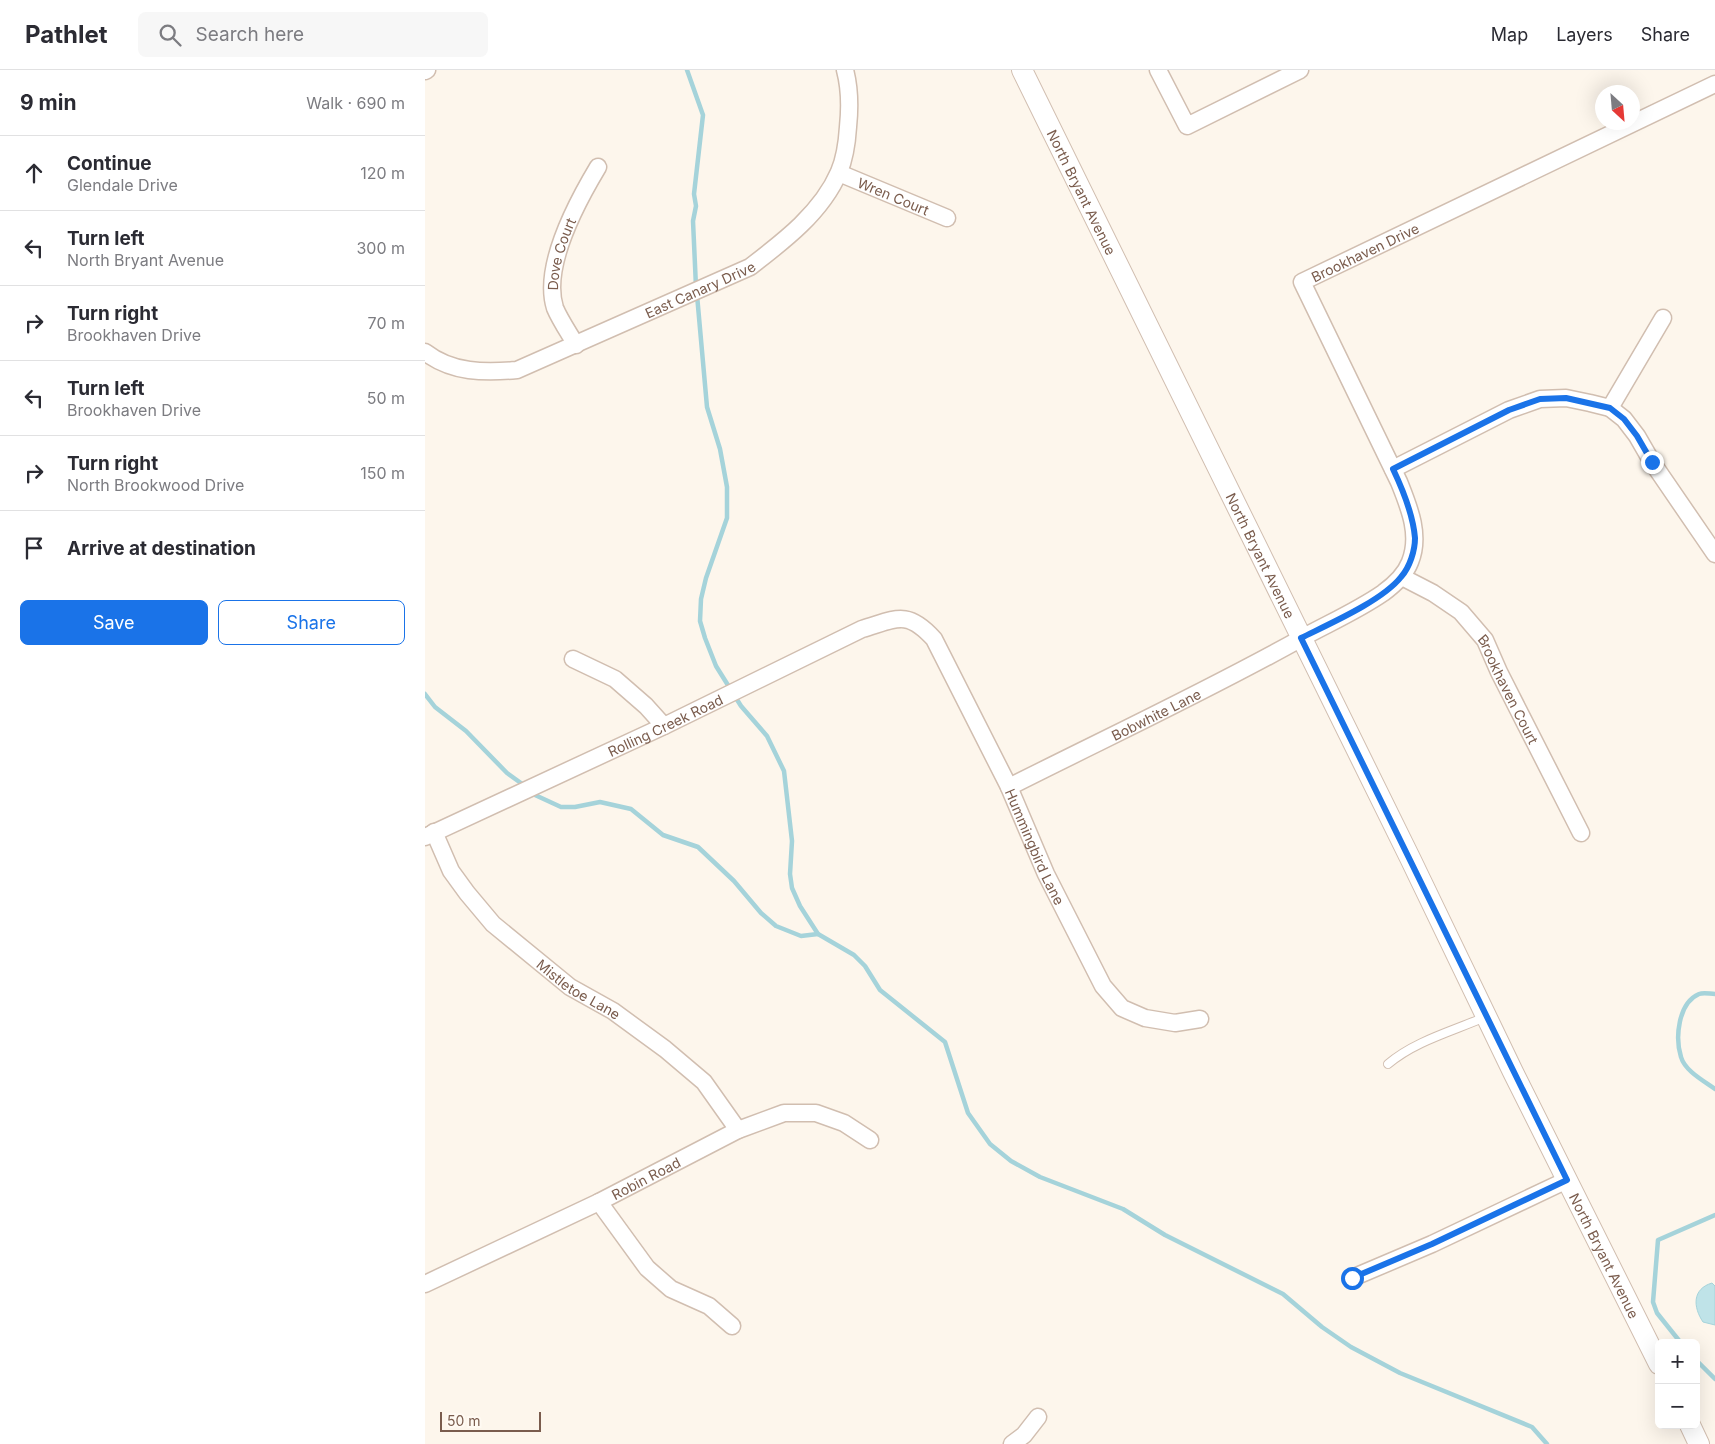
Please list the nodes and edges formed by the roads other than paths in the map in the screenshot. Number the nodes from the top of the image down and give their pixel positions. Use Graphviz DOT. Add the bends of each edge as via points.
graph roads {
  1 [pos="845,70"];
  2 [pos="1022,70"];
  3 [pos="1159,70"];
  4 [pos="1300,70"];
  5 [pos="1715,84"];
  6 [pos="598,167"];
  7 [pos="839,173"];
  8 [pos="947,218"];
  9 [pos="1663,318"];
  10 [pos="576,345"];
  11 [pos="426,358"];
  12 [pos="1610,408"];
  13 [pos="1393,469"];
  14 [pos="1715,554"];
  15 [pos="1401,577"];
  16 [pos="907,618"];
  17 [pos="1301,638"];
  18 [pos="573,659"];
  19 [pos="664,726"];
  20 [pos="1009,786"];
  21 [pos="430,834"];
  22 [pos="1581,834"];
  23 [pos="1487,1016"];
  24 [pos="1200,1019"];
  25 [pos="1388,1064"];
  26 [pos="738,1130"];
  27 [pos="870,1140"];
  28 [pos="1567,1180"];
  29 [pos="599,1202"];
  30 [pos="1352,1278"];
  31 [pos="425,1284"];
  32 [pos="732,1326"];
  33 [pos="1655,1356"];
  34 [pos="1038,1417"];
  35 [pos="1692,1429"];
  36 [pos="1012,1444"];
  37 [pos="1699,1444"];
  1 -- 7 [label="street, East Canary Drive" via="849,87 849,119 846,152"];
  2 -- 17 [label="street, North Bryant Avenue"];
  3 -- 4 [label="street" via="1187,126"];
  5 -- 13 [label="street, Brookhaven Drive" via="1302,282"];
  6 -- 10 [label="street, Dove Court" via="579,200 555,260 551,281 555,307"];
  7 -- 8 [label="street, Wren Court"];
  7 -- 10 [label="street, East Canary Drive" via="825,197 804,221 750,267"];
  9 -- 12 [label="street"];
  10 -- 11 [label="street, East Canary Drive" via="517,370 487,372 459,369"];
  12 -- 13 [label="street" via="1566,398 1540,399 1509,410"];
  12 -- 14 [label="street" via="1637,436"];
  13 -- 15 [label="street, Brookhaven Drive" via="1410,511 1415,539 1410,562"];
  15 -- 17 [label="street, Brookhaven Drive" via="1383,593"];
  15 -- 22 [label="street, Brookhaven Court" via="1461,612 1485,640"];
  16 -- 19 [label="street, Rolling Creek Road" via="862,629"];
  16 -- 20 [label="street, Hummingbird Lane" via="922,626 934,639"];
  17 -- 20 [label="street, Bobwhite Lane" via="1264,660"];
  17 -- 23 [label="street, North Bryant Avenue"];
  18 -- 19 [label="street" via="615,679"];
  19 -- 21 [label="street, Rolling Creek Road"];
  20 -- 24 [label="street, Hummingbird Lane" via="1046,874 1103,986 1122,1008 1145,1018 1175,1023"];
  21 -- 26 [label="street, Mistletoe Lane" via="451,871 493,924 570,987 613,1011 665,1049 704,1082"];
  23 -- 25 [label="lane" via="1419,1045"];
  23 -- 28 [label="street, North Bryant Avenue"];
  26 -- 27 [label="street, Robin Road" via="785,1113 816,1113 844,1123"];
  26 -- 29 [label="street, Robin Road"];
  28 -- 30 [label="street"];
  28 -- 33 [label="street, North Bryant Avenue"];
  29 -- 31 [label="street, Robin Road"];
  29 -- 32 [label="street" via="647,1268 671,1289 709,1306"];
  34 -- 36 [label="street"];
  35 -- 37 [label="street"];
}
